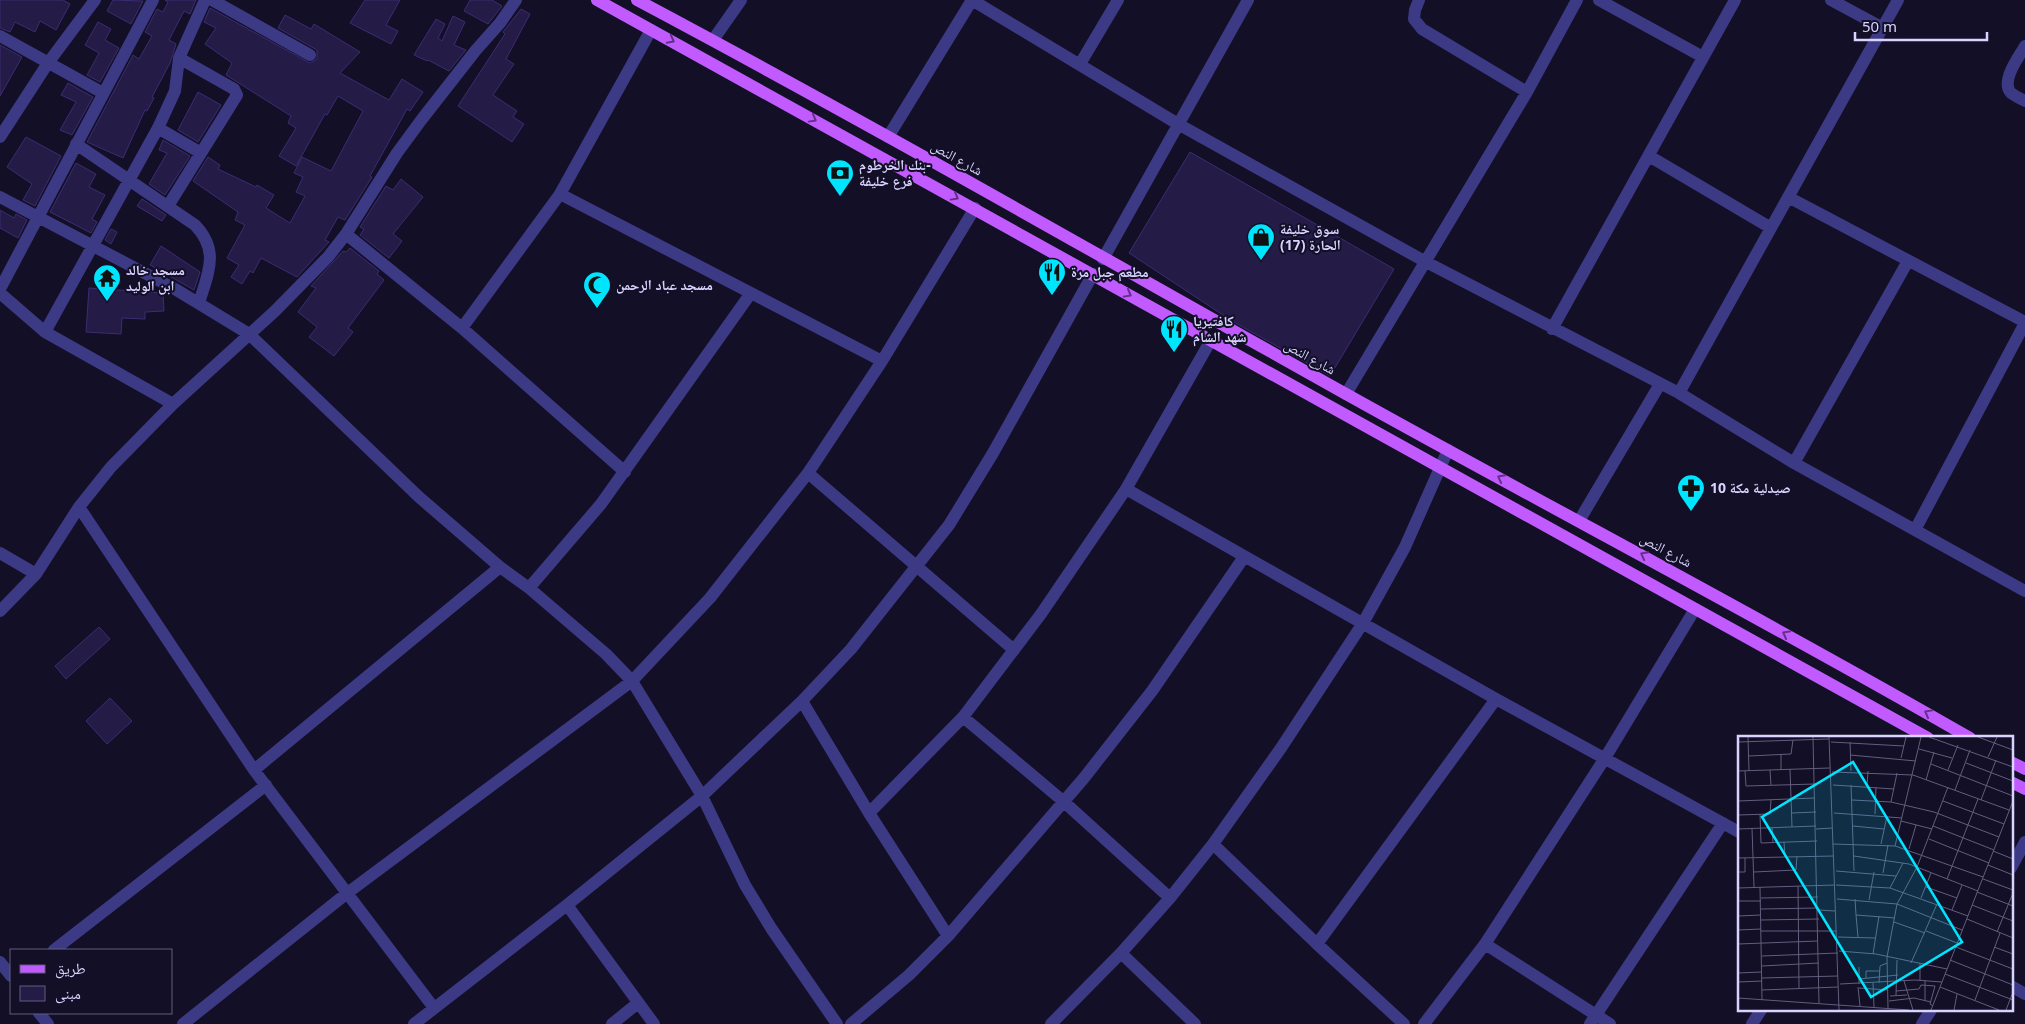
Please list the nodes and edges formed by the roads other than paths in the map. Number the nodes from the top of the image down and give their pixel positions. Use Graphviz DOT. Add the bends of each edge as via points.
graph roads {
  1 [pos="95,0"];
  2 [pos="153,0"];
  3 [pos="205,0"];
  4 [pos="212,0"];
  5 [pos="516,0"];
  6 [pos="598,0"];
  7 [pos="637,0"];
  8 [pos="741,0"];
  9 [pos="972,0"];
  10 [pos="997,0"];
  11 [pos="1118,0"];
  12 [pos="1248,0"];
  13 [pos="1419,0"];
  14 [pos="1577,0"];
  15 [pos="1599,0"];
  16 [pos="1734,0"];
  17 [pos="1831,0"];
  18 [pos="1898,0"];
  19 [pos="990,11"];
  20 [pos="1883,28"];
  21 [pos="651,30"];
  22 [pos="0,36"];
  23 [pos="714,40"];
  24 [pos="2025,46"];
  25 [pos="310,54"];
  26 [pos="1703,57"];
  27 [pos="179,58"];
  28 [pos="753,61"];
  29 [pos="48,63"];
  30 [pos="1080,64"];
  31 [pos="742,80"];
  32 [pos="1527,92"];
  33 [pos="104,93"];
  34 [pos="2025,101"];
  35 [pos="1178,124"];
  36 [pos="158,128"];
  37 [pos="0,137"];
  38 [pos="888,137"];
  39 [pos="76,144"];
  40 [pos="201,153"];
  41 [pos="1649,156"];
  42 [pos="130,181"];
  43 [pos="560,194"];
  44 [pos="0,198"];
  45 [pos="1788,198"];
  46 [pos="168,206"];
  47 [pos="975,208"];
  48 [pos="36,218"];
  49 [pos="1771,228"];
  50 [pos="346,234"];
  51 [pos="92,247"];
  52 [pos="1103,259"];
  53 [pos="1908,261"];
  54 [pos="1426,262"];
  55 [pos="1093,274"];
  56 [pos="0,291"];
  57 [pos="750,292"];
  58 [pos="200,303"];
  59 [pos="2025,323"];
  60 [pos="462,328"];
  61 [pos="1552,329"];
  62 [pos="45,332"];
  63 [pos="248,334"];
  64 [pos="1211,340"];
  65 [pos="882,361"];
  66 [pos="1660,384"];
  67 [pos="1678,393"];
  68 [pos="1346,394"];
  69 [pos="172,404"];
  70 [pos="1448,450"];
  71 [pos="1794,463"];
  72 [pos="1441,467"];
  73 [pos="625,472"];
  74 [pos="808,474"];
  75 [pos="1126,489"];
  76 [pos="79,506"];
  77 [pos="1579,521"];
  78 [pos="1915,530"];
  79 [pos="0,553"];
  80 [pos="1244,557"];
  81 [pos="918,566"];
  82 [pos="500,567"];
  83 [pos="36,574"];
  84 [pos="529,588"];
  85 [pos="2025,591"];
  86 [pos="1695,609"];
  87 [pos="0,611"];
  88 [pos="1363,623"];
  89 [pos="1014,650"];
  90 [pos="632,681"];
  91 [pos="1496,699"];
  92 [pos="802,701"];
  93 [pos="963,717"];
  94 [pos="1924,736"];
  95 [pos="1966,736"];
  96 [pos="1605,758"];
  97 [pos="2012,762"];
  98 [pos="2025,769"];
  99 [pos="254,770"];
  100 [pos="2012,782"];
  101 [pos="266,785"];
  102 [pos="2025,789"];
  103 [pos="702,796"];
  104 [pos="1063,801"];
  105 [pos="869,813"];
  106 [pos="1723,823"];
  107 [pos="1738,831"];
  108 [pos="2025,842"];
  109 [pos="1213,844"];
  110 [pos="2012,866"];
  111 [pos="346,894"];
  112 [pos="1170,898"];
  113 [pos="567,905"];
  114 [pos="948,936"];
  115 [pos="1317,944"];
  116 [pos="1485,944"];
  117 [pos="55,949"];
  118 [pos="1121,953"];
  119 [pos="0,962"];
  120 [pos="10,975"];
  121 [pos="2012,987"];
  122 [pos="2025,994"];
  123 [pos="638,1003"];
  124 [pos="434,1008"];
  125 [pos="1930,1012"];
  126 [pos="40,1014"];
  127 [pos="1594,1020"];
  128 [pos="48,1024"];
  129 [pos="184,1024"];
  130 [pos="414,1024"];
  131 [pos="612,1024"];
  132 [pos="654,1024"];
  133 [pos="837,1024"];
  134 [pos="850,1024"];
  135 [pos="1051,1024"];
  136 [pos="1195,1024"];
  137 [pos="1404,1024"];
  138 [pos="1424,1024"];
  139 [pos="1610,1024"];
  140 [pos="1922,1024"];
  1 -- 29 [label="street"];
  2 -- 33 [label="street"];
  3 -- 27 [label="street"];
  4 -- 25 [label="street"];
  5 -- 50 [label="street" via="397,153"];
  6 -- 21 [label="main road"];
  7 -- 23 [label="main road, شارع النص"];
  8 -- 23 [label="street"];
  9 -- 19 [label="street"];
  9 -- 38 [label="street"];
  10 -- 19 [label="street"];
  11 -- 30 [label="street"];
  12 -- 35 [label="street"];
  13 -- 32 [label="street" via="1414,19 1422,29"];
  14 -- 32 [label="street"];
  15 -- 26 [label="street"];
  16 -- 26 [label="street"];
  17 -- 20 [label="street"];
  18 -- 20 [label="street"];
  19 -- 30 [label="street"];
  20 -- 45 [label="street"];
  21 -- 31 [label="main road, one-way"];
  21 -- 43 [label="street"];
  22 -- 29 [label="street"];
  23 -- 28 [label="main road, شارع النص"];
  24 -- 34 [label="street" via="2007,80 2012,93"];
  26 -- 41 [label="street"];
  27 -- 36 [label="street" via="175,91"];
  27 -- 40 [label="street" via="237,95"];
  28 -- 31 [label="main road"];
  28 -- 38 [label="main road, شارع النص"];
  29 -- 33 [label="street"];
  29 -- 37 [label="street"];
  30 -- 35 [label="street"];
  31 -- 47 [label="main road, one-way"];
  32 -- 54 [label="street"];
  33 -- 39 [label="street"];
  35 -- 52 [label="street"];
  35 -- 54 [label="street"];
  36 -- 40 [label="street"];
  36 -- 42 [label="street"];
  38 -- 52 [label="main road, شارع النص"];
  39 -- 42 [label="street"];
  39 -- 48 [label="street"];
  40 -- 46 [label="street"];
  41 -- 49 [label="street"];
  41 -- 61 [label="street"];
  42 -- 46 [label="street"];
  42 -- 51 [label="street"];
  43 -- 57 [label="street"];
  43 -- 60 [label="street"];
  44 -- 48 [label="street"];
  45 -- 49 [label="street"];
  45 -- 53 [label="street"];
  46 -- 58 [label="street" via="195,225 208,245 211,263"];
  47 -- 55 [label="main road"];
  47 -- 65 [label="street"];
  48 -- 51 [label="street"];
  48 -- 56 [label="street"];
  49 -- 67 [label="street"];
  50 -- 60 [label="street"];
  50 -- 63 [label="street" via="303,284"];
  51 -- 58 [label="street"];
  51 -- 62 [label="street"];
  52 -- 68 [label="main road, شارع النص"];
  53 -- 59 [label="street"];
  53 -- 71 [label="street"];
  54 -- 61 [label="street"];
  54 -- 68 [label="street"];
  55 -- 64 [label="main road, one-way"];
  55 -- 81 [label="street" via="993,453 949,525"];
  56 -- 62 [label="street"];
  57 -- 65 [label="street"];
  57 -- 73 [label="street"];
  58 -- 63 [label="street"];
  59 -- 78 [label="street"];
  60 -- 73 [label="street"];
  61 -- 66 [label="street"];
  62 -- 69 [label="street"];
  63 -- 69 [label="street"];
  63 -- 82 [label="street" via="419,497"];
  64 -- 72 [label="main road"];
  64 -- 75 [label="street"];
  65 -- 74 [label="street"];
  66 -- 67 [label="street"];
  66 -- 77 [label="street"];
  67 -- 71 [label="street"];
  68 -- 70 [label="main road, شارع النص"];
  69 -- 76 [label="street" via="98,481"];
  70 -- 72 [label="street"];
  77 -- 70 [label="main road, شارع النص, one-way"];
  71 -- 78 [label="street"];
  72 -- 86 [label="main road"];
  72 -- 88 [label="street" via="1405,547"];
  73 -- 84 [label="street"];
  74 -- 81 [label="street"];
  74 -- 90 [label="street" via="710,598"];
  75 -- 80 [label="street"];
  75 -- 89 [label="street"];
  76 -- 83 [label="street"];
  76 -- 99 [label="street"];
  95 -- 77 [label="main road, شارع النص, one-way" via="1705,588"];
  78 -- 85 [label="street"];
  79 -- 83 [label="street"];
  80 -- 88 [label="street"];
  80 -- 104 [label="street" via="1152,691"];
  81 -- 89 [label="street"];
  81 -- 92 [label="street" via="851,649"];
  82 -- 84 [label="street"];
  82 -- 99 [label="street"];
  83 -- 87 [label="street"];
  84 -- 90 [label="street" via="606,654"];
  86 -- 94 [label="main road"];
  86 -- 96 [label="street"];
  88 -- 91 [label="street"];
  88 -- 109 [label="street"];
  89 -- 93 [label="street"];
  90 -- 103 [label="street"];
  90 -- 111 [label="street"];
  91 -- 96 [label="street"];
  91 -- 115 [label="street"];
  92 -- 103 [label="street"];
  92 -- 105 [label="street"];
  93 -- 104 [label="street"];
  93 -- 105 [label="street"];
  96 -- 106 [label="street"];
  96 -- 116 [label="street"];
  97 -- 98 [label="main road"];
  99 -- 101 [label="street"];
  100 -- 102 [label="main road"];
  101 -- 111 [label="street"];
  101 -- 117 [label="street"];
  103 -- 113 [label="street"];
  103 -- 133 [label="street" via="745,885"];
  104 -- 112 [label="street"];
  104 -- 114 [label="street"];
  105 -- 114 [label="street"];
  106 -- 107 [label="street"];
  106 -- 127 [label="street"];
  108 -- 110 [label="street"];
  109 -- 112 [label="street"];
  109 -- 115 [label="street"];
  111 -- 124 [label="street"];
  111 -- 129 [label="street"];
  112 -- 118 [label="street"];
  113 -- 123 [label="street"];
  113 -- 124 [label="street"];
  114 -- 134 [label="street" via="909,975"];
  115 -- 137 [label="street"];
  116 -- 127 [label="street"];
  116 -- 138 [label="street"];
  118 -- 135 [label="street"];
  118 -- 136 [label="street"];
  119 -- 120 [label="street"];
  121 -- 122 [label="street"];
  123 -- 131 [label="street"];
  123 -- 132 [label="street"];
  124 -- 130 [label="street"];
  125 -- 140 [label="street"];
  126 -- 128 [label="street"];
  127 -- 139 [label="street"];
}
